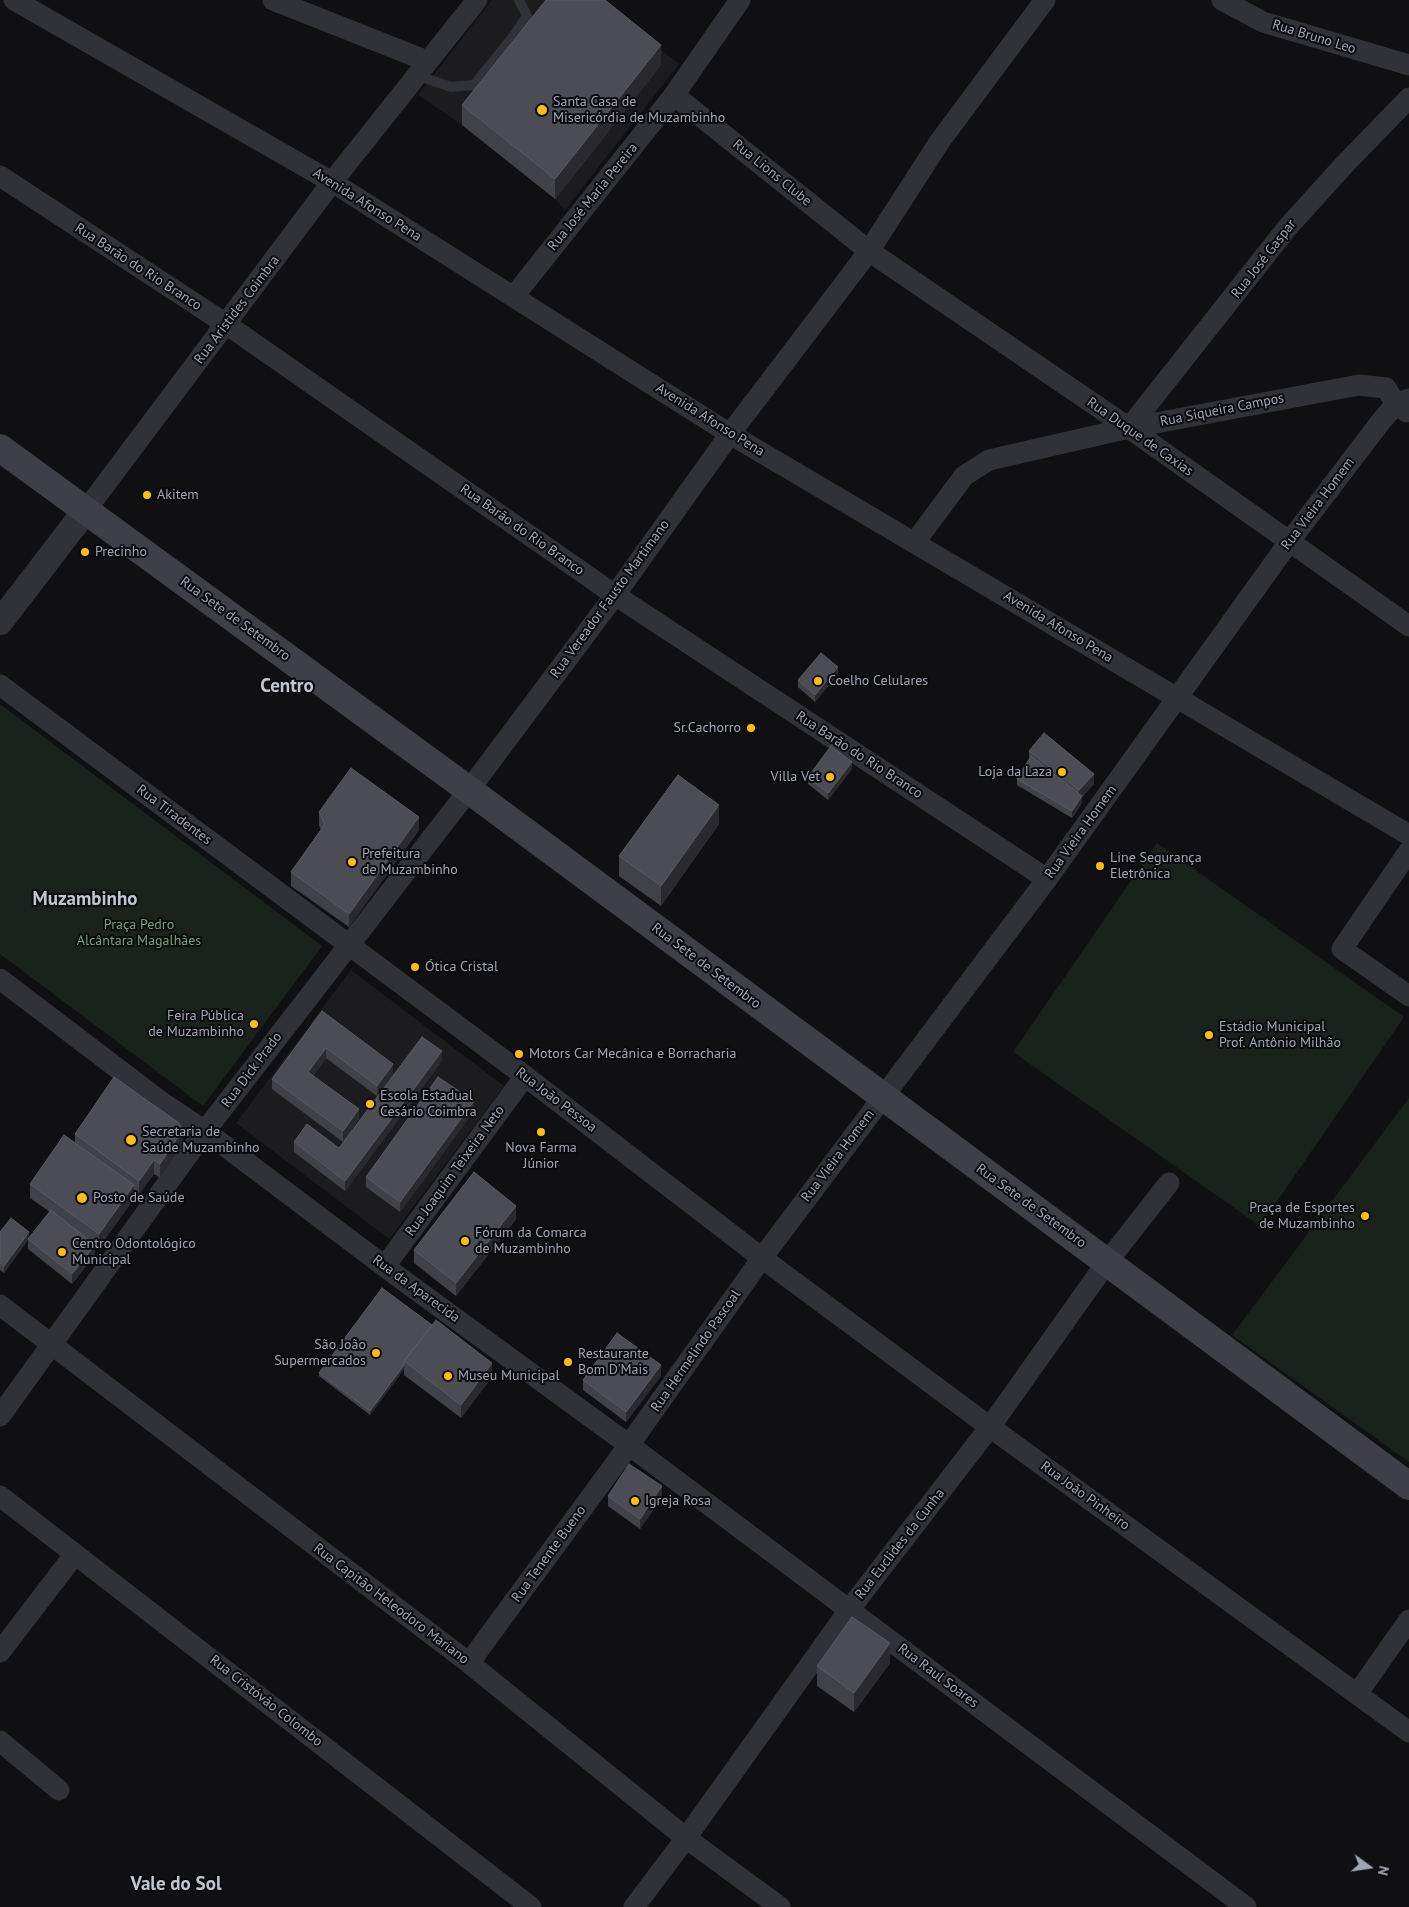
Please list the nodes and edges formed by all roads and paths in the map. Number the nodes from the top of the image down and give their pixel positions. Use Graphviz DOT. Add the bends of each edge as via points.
graph roads {
  1 [pos="14,0"];
  2 [pos="273,0"];
  3 [pos="477,0"];
  4 [pos="519,0"];
  5 [pos="740,0"];
  6 [pos="1044,0"];
  7 [pos="1222,0"];
  8 [pos="1409,64"];
  9 [pos="421,68"];
  10 [pos="674,95"];
  11 [pos="1409,98"];
  12 [pos="0,176"];
  13 [pos="332,182"];
  14 [pos="869,251"];
  15 [pos="514,296"];
  16 [pos="226,324"];
  17 [pos="1405,406"];
  18 [pos="1129,428"];
  19 [pos="730,434"];
  20 [pos="0,448"];
  21 [pos="86,510"];
  22 [pos="915,542"];
  23 [pos="1289,542"];
  24 [pos="615,595"];
  25 [pos="0,622"];
  26 [pos="1409,626"];
  27 [pos="0,685"];
  28 [pos="1176,697"];
  29 [pos="468,790"];
  30 [pos="1409,835"];
  31 [pos="1409,851"];
  32 [pos="1047,879"];
  33 [pos="348,945"];
  34 [pos="0,979"];
  35 [pos="1409,996"];
  36 [pos="525,1076"];
  37 [pos="883,1097"];
  38 [pos="205,1131"];
  39 [pos="1169,1183"];
  40 [pos="762,1258"];
  41 [pos="1108,1262"];
  42 [pos="385,1266"];
  43 [pos="0,1305"];
  44 [pos="51,1345"];
  45 [pos="0,1416"];
  46 [pos="990,1427"];
  47 [pos="629,1445"];
  48 [pos="1409,1486"];
  49 [pos="0,1496"];
  50 [pos="75,1554"];
  51 [pos="849,1610"];
  52 [pos="1409,1620"];
  53 [pos="0,1652"];
  54 [pos="469,1663"];
  55 [pos="1357,1694"];
  56 [pos="1409,1732"];
  57 [pos="0,1741"];
  58 [pos="58,1790"];
  59 [pos="686,1838"];
  60 [pos="531,1907"];
  61 [pos="634,1907"];
  62 [pos="780,1907"];
  63 [pos="1246,1907"];
  1 -- 13 [label="street, Avenida Afonso Pena"];
  2 -- 9 [label="street"];
  3 -- 9 [label="street, Rua Aristides Coimbra"];
  4 -- 9 [label="lane" via="528,16 474,85 451,87"];
  5 -- 10 [label="street, Rua José Maria Pereira"];
  6 -- 14 [label="street, Rua Vereador Fausto Martimano" via="940,140"];
  7 -- 8 [label="street, Rua Bruno Leo" via="1263,22"];
  9 -- 13 [label="street, Rua Aristides Coimbra"];
  10 -- 14 [label="street, Rua Lions Clube"];
  10 -- 15 [label="street, Rua José Maria Pereira"];
  11 -- 18 [label="street, Rua José Gaspar" via="1287,228"];
  12 -- 16 [label="street, Rua Barão do Rio Branco"];
  13 -- 15 [label="street, Avenida Afonso Pena"];
  13 -- 16 [label="street, Rua Aristides Coimbra"];
  14 -- 18 [label="street, Rua Duque de Caxias"];
  14 -- 19 [label="street, Rua Vereador Fausto Martimano"];
  15 -- 19 [label="street, Avenida Afonso Pena"];
  16 -- 21 [label="street, Rua Aristides Coimbra"];
  16 -- 24 [label="street, Rua Barão do Rio Branco"];
  17 -- 18 [label="street, Rua Siqueira Campos" via="1386,388 1359,384"];
  17 -- 23 [label="street, Rua Vieira Homem" via="1382,420"];
  18 -- 22 [label="street, Rua Siqueira Campos" via="989,460 964,476"];
  18 -- 23 [label="street, Rua Duque de Caxias"];
  19 -- 22 [label="street, Avenida Afonso Pena"];
  19 -- 24 [label="street, Rua Vereador Fausto Martimano"];
  20 -- 21 [label="main road, Rua Sete de Setembro"];
  21 -- 25 [label="street, Rua Aristides Coimbra"];
  21 -- 29 [label="main road, Rua Sete de Setembro"];
  22 -- 28 [label="street, Avenida Afonso Pena"];
  23 -- 26 [label="street, Rua Duque de Caxias"];
  23 -- 28 [label="street, Rua Vieira Homem"];
  24 -- 29 [label="street, Rua Vereador Fausto Martimano"];
  24 -- 32 [label="street, Rua Barão do Rio Branco"];
  27 -- 33 [label="street, Rua Tiradentes"];
  28 -- 30 [label="street, Avenida Afonso Pena"];
  28 -- 32 [label="street, Rua Vieira Homem"];
  29 -- 33 [label="street, Rua Vereador Fausto Martimano"];
  29 -- 37 [label="main road, Rua Sete de Setembro"];
  31 -- 35 [label="street" via="1342,949"];
  32 -- 37 [label="street, Rua Vieira Homem"];
  33 -- 36 [label="street, Rua João Pessoa"];
  33 -- 38 [label="street, Rua Dick Prado"];
  34 -- 38 [label="street" via="163,1103"];
  36 -- 40 [label="street, Rua João Pessoa"];
  36 -- 42 [label="street, Rua Joaquim Teixeira Neto"];
  37 -- 40 [label="street, Rua Vieira Homem"];
  37 -- 41 [label="main road, Rua Sete de Setembro"];
  38 -- 42 [label="street, Rua da Aparecida"];
  38 -- 44 [label="street, Rua Dick Prado"];
  39 -- 41 [label="street, Rua Euclides da Cunha"];
  40 -- 46 [label="street, Rua João Pinheiro"];
  40 -- 47 [label="street, Rua Hermelindo Pascoal"];
  41 -- 46 [label="street, Rua Euclides da Cunha"];
  41 -- 48 [label="main road, Rua Sete de Setembro"];
  42 -- 47 [label="street, Rua da Aparecida"];
  43 -- 44 [label="street, Rua Capitão Heleodoro Mariano"];
  44 -- 45 [label="street, Rua Dick Prado"];
  44 -- 54 [label="street, Rua Capitão Heleodoro Mariano"];
  46 -- 51 [label="street, Rua Euclides da Cunha"];
  46 -- 55 [label="street, Rua João Pinheiro"];
  47 -- 51 [label="street, Rua Raul Soares"];
  47 -- 54 [label="street, Rua Tenente Bueno"];
  49 -- 50 [label="street, Rua Cristóvão Colombo"];
  50 -- 53 [label="street"];
  50 -- 60 [label="street, Rua Cristóvão Colombo"];
  51 -- 59 [label="street, Rua Euclides da Cunha"];
  51 -- 63 [label="street, Rua Raul Soares"];
  52 -- 55 [label="street"];
  54 -- 59 [label="street, Rua Capitão Heleodoro Mariano"];
  55 -- 56 [label="street, Rua João Pinheiro"];
  57 -- 58 [label="street"];
  59 -- 61 [label="street, Rua Euclides da Cunha"];
  59 -- 62 [label="street, Rua Capitão Heleodoro Mariano"];
}
